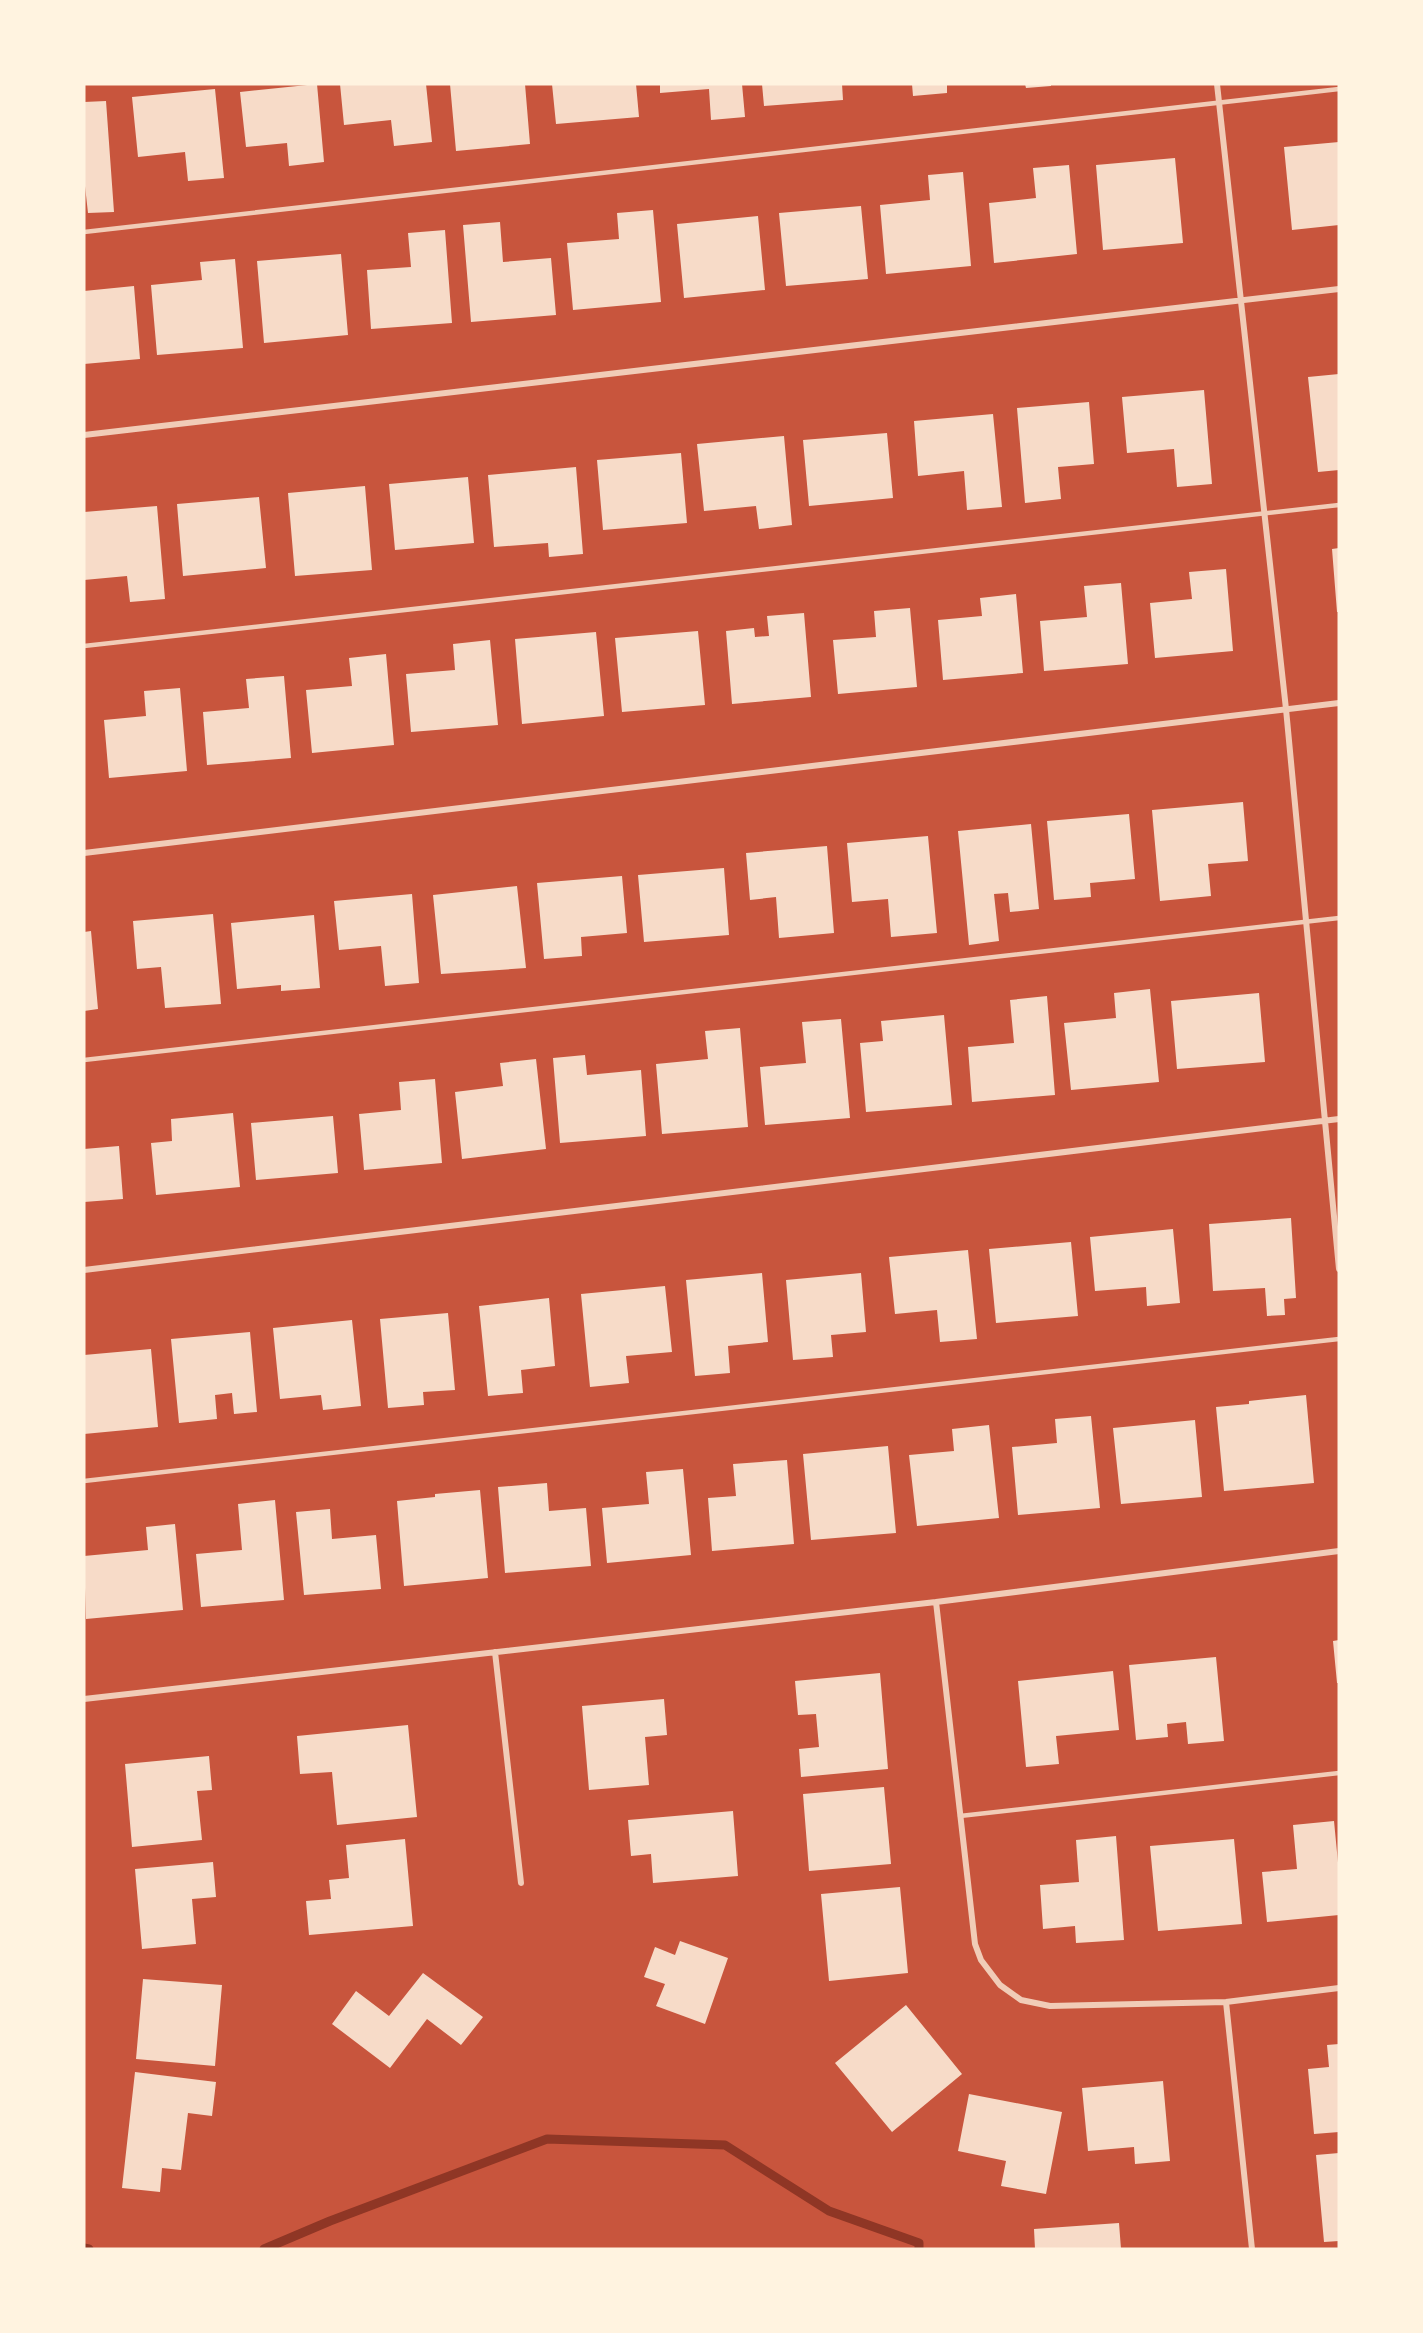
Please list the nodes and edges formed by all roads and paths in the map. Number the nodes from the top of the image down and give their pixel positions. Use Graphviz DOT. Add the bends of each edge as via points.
graph roads {
  1 [pos="1217,84"];
  2 [pos="1339,89"];
  3 [pos="1219,103"];
  4 [pos="84,232"];
  5 [pos="1339,290"];
  6 [pos="1239,301"];
  7 [pos="84,435"];
  8 [pos="1339,505"];
  9 [pos="1263,513"];
  10 [pos="84,646"];
  11 [pos="1339,703"];
  12 [pos="1286,709"];
  13 [pos="84,853"];
  14 [pos="1339,918"];
  15 [pos="1305,922"];
  16 [pos="84,1060"];
  17 [pos="1339,1119"];
  18 [pos="1324,1121"];
  19 [pos="1339,1269"];
  20 [pos="84,1270"];
  21 [pos="1339,1339"];
  22 [pos="84,1481"];
  23 [pos="1339,1551"];
  24 [pos="936,1602"];
  25 [pos="495,1652"];
  26 [pos="84,1699"];
  27 [pos="1339,1773"];
  28 [pos="960,1816"];
  29 [pos="521,1882"];
  30 [pos="1339,1988"];
  31 [pos="1226,2002"];
  32 [pos="1252,2249"];
  1 -- 3 [label="street"];
  2 -- 3 [label="lane"];
  3 -- 4 [label="lane"];
  3 -- 6 [label="street"];
  5 -- 6 [label="street"];
  6 -- 7 [label="street"];
  6 -- 9 [label="street"];
  8 -- 9 [label="lane"];
  9 -- 10 [label="lane"];
  9 -- 12 [label="street"];
  11 -- 12 [label="street"];
  12 -- 13 [label="street"];
  12 -- 15 [label="street"];
  14 -- 15 [label="lane"];
  15 -- 16 [label="lane"];
  15 -- 18 [label="street"];
  17 -- 18 [label="street"];
  18 -- 19 [label="street"];
  18 -- 20 [label="street"];
  21 -- 22 [label="lane"];
  23 -- 24 [label="street"];
  24 -- 25 [label="street"];
  24 -- 28 [label="street"];
  25 -- 26 [label="street"];
  25 -- 29 [label="street"];
  27 -- 28 [label="lane"];
  28 -- 31 [label="street" via="975,1944 981,1960 1000,1985 1021,2000 1050,2006"];
  30 -- 31 [label="street"];
  31 -- 32 [label="street"];
}
